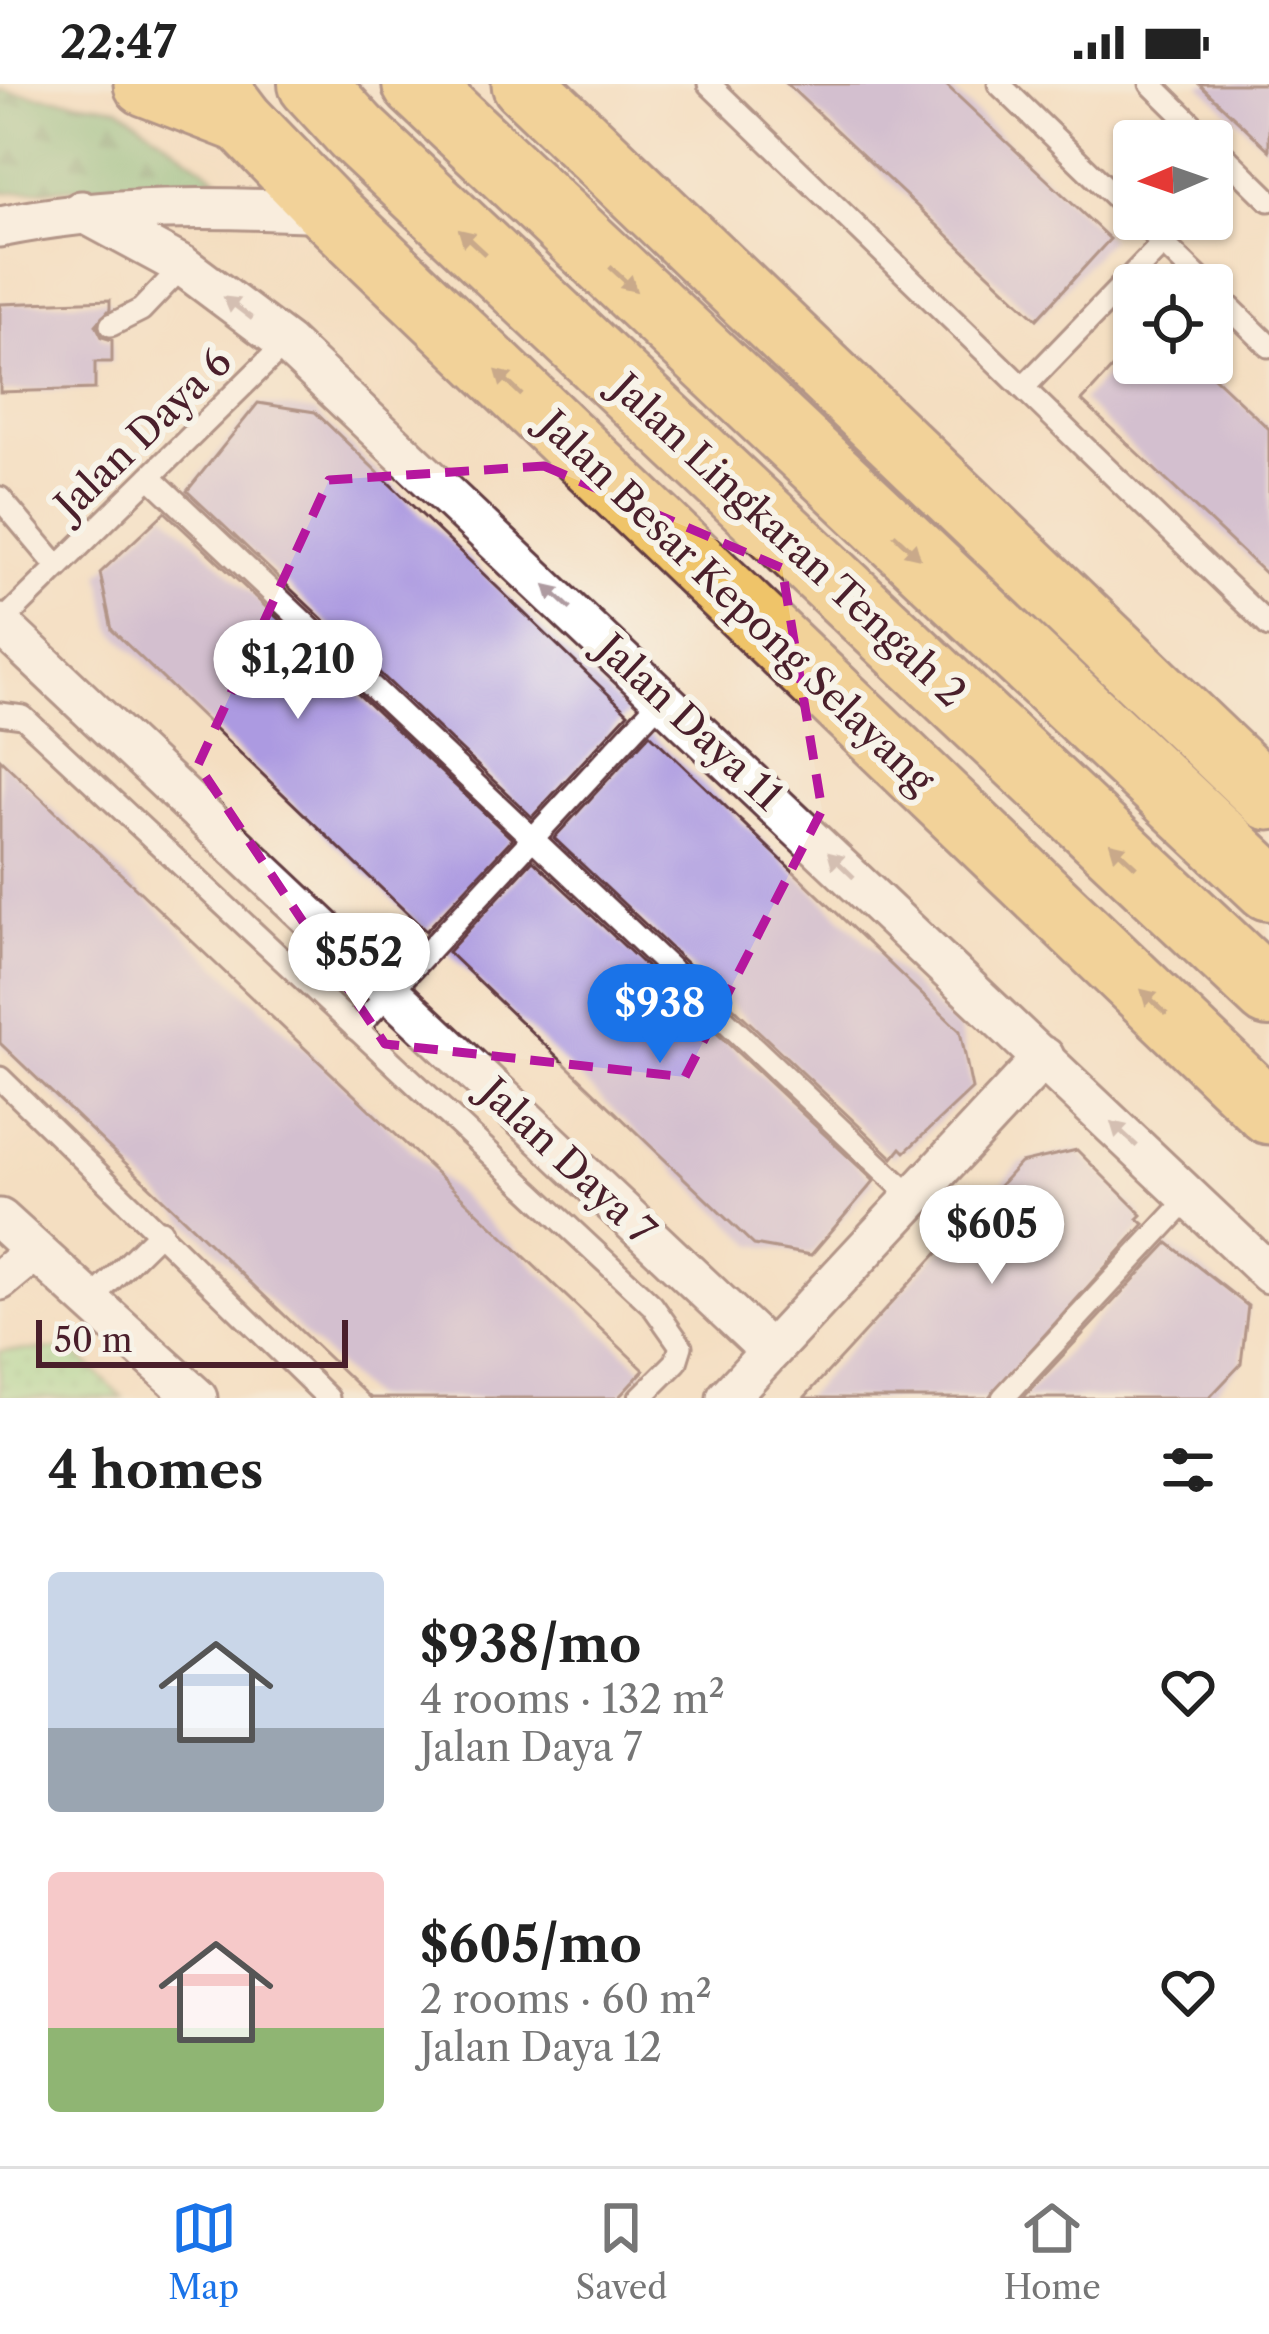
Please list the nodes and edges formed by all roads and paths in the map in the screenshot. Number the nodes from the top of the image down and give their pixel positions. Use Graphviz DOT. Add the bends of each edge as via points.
graph roads {
  1 [pos="146,84"];
  2 [pos="312,84"];
  3 [pos="416,84"];
  4 [pos="524,84"];
  5 [pos="709,84"];
  6 [pos="999,84"];
  7 [pos="1150,84"];
  8 [pos="228,103"];
  9 [pos="1187,120"];
  10 [pos="1233,165"];
  11 [pos="1113,195"];
  12 [pos="1269,200"];
  13 [pos="81,211"];
  14 [pos="330,212"];
  15 [pos="0,227"];
  16 [pos="1160,240"];
  17 [pos="1163,243"];
  18 [pos="1184,264"];
  19 [pos="183,266"];
  20 [pos="1233,311"];
  21 [pos="111,325"];
  22 [pos="286,344"];
  23 [pos="1269,346"];
  24 [pos="1023,388"];
  25 [pos="150,477"];
  26 [pos="0,498"];
  27 [pos="58,567"];
  28 [pos="0,624"];
  29 [pos="1269,626"];
  30 [pos="664,697"];
  31 [pos="0,715"];
  32 [pos="1269,798"];
  33 [pos="533,838"];
  34 [pos="1269,887"];
  35 [pos="390,992"];
  36 [pos="1269,993"];
  37 [pos="356,1029"];
  38 [pos="1044,1058"];
  39 [pos="0,1078"];
  40 [pos="1269,1112"];
  41 [pos="1191,1196"];
  42 [pos="913,1198"];
  43 [pos="0,1219"];
  44 [pos="161,1232"];
  45 [pos="34,1251"];
  46 [pos="1269,1273"];
  47 [pos="0,1280"];
  48 [pos="93,1298"];
  49 [pos="770,1352"];
  50 [pos="197,1398"];
  51 [pos="328,1398"];
  52 [pos="640,1398"];
  53 [pos="727,1398"];
  54 [pos="1003,1398"];
  1 -- 8 [label="main road"];
  36 -- 2 [label="highway, Jalan Lingkaran Tengah 2, one-way"];
  3 -- 34 [label="highway, Jalan Lingkaran Tengah 2, one-way"];
  4 -- 32 [label="main road"];
  5 -- 24 [label="lane"];
  6 -- 11 [label="lane"];
  7 -- 9 [label="lane"];
  8 -- 14 [label="main road, Jalan Besar Kepong Selayang"];
  10 -- 12 [label="lane"];
  13 -- 14 [label="street"];
  13 -- 15 [label="street"];
  13 -- 19 [label="street, Jalan Daya 11"];
  40 -- 14 [label="main road, Jalan Besar Kepong Selayang, one-way"];
  16 -- 17 [label="lane"];
  17 -- 18 [label="lane"];
  17 -- 24 [label="lane"];
  19 -- 21 [label="lane" via="141,310"];
  22 -- 19 [label="street, Jalan Daya 11, one-way"];
  20 -- 23 [label="lane"];
  22 -- 25 [label="lane, Jalan Daya 6"];
  30 -- 22 [label="street, Jalan Daya 11, one-way"];
  24 -- 29 [label="lane"];
  25 -- 27 [label="lane, Jalan Daya 6"];
  25 -- 33 [label="lane"];
  26 -- 27 [label="lane"];
  27 -- 28 [label="lane, Jalan Daya 6"];
  28 -- 35 [label="street, Jalan Daya 7"];
  30 -- 33 [label="lane"];
  38 -- 30 [label="street, Jalan Daya 11, one-way"];
  31 -- 37 [label="lane" via="23,717"];
  33 -- 35 [label="lane"];
  33 -- 42 [label="lane"];
  35 -- 37 [label="lane"];
  35 -- 49 [label="street, Jalan Daya 7"];
  37 -- 52 [label="lane" via="670,1325 681,1346 676,1362"];
  41 -- 38 [label="street, Jalan Daya 11, one-way"];
  38 -- 42 [label="street"];
  39 -- 44 [label="lane"];
  41 -- 46 [label="street, Jalan Daya 11"];
  41 -- 54 [label="lane"];
  42 -- 49 [label="street"];
  43 -- 45 [label="street"];
  44 -- 48 [label="lane"];
  44 -- 51 [label="lane"];
  45 -- 47 [label="street"];
  45 -- 48 [label="street"];
  48 -- 50 [label="street"];
  49 -- 53 [label="street"];
}
